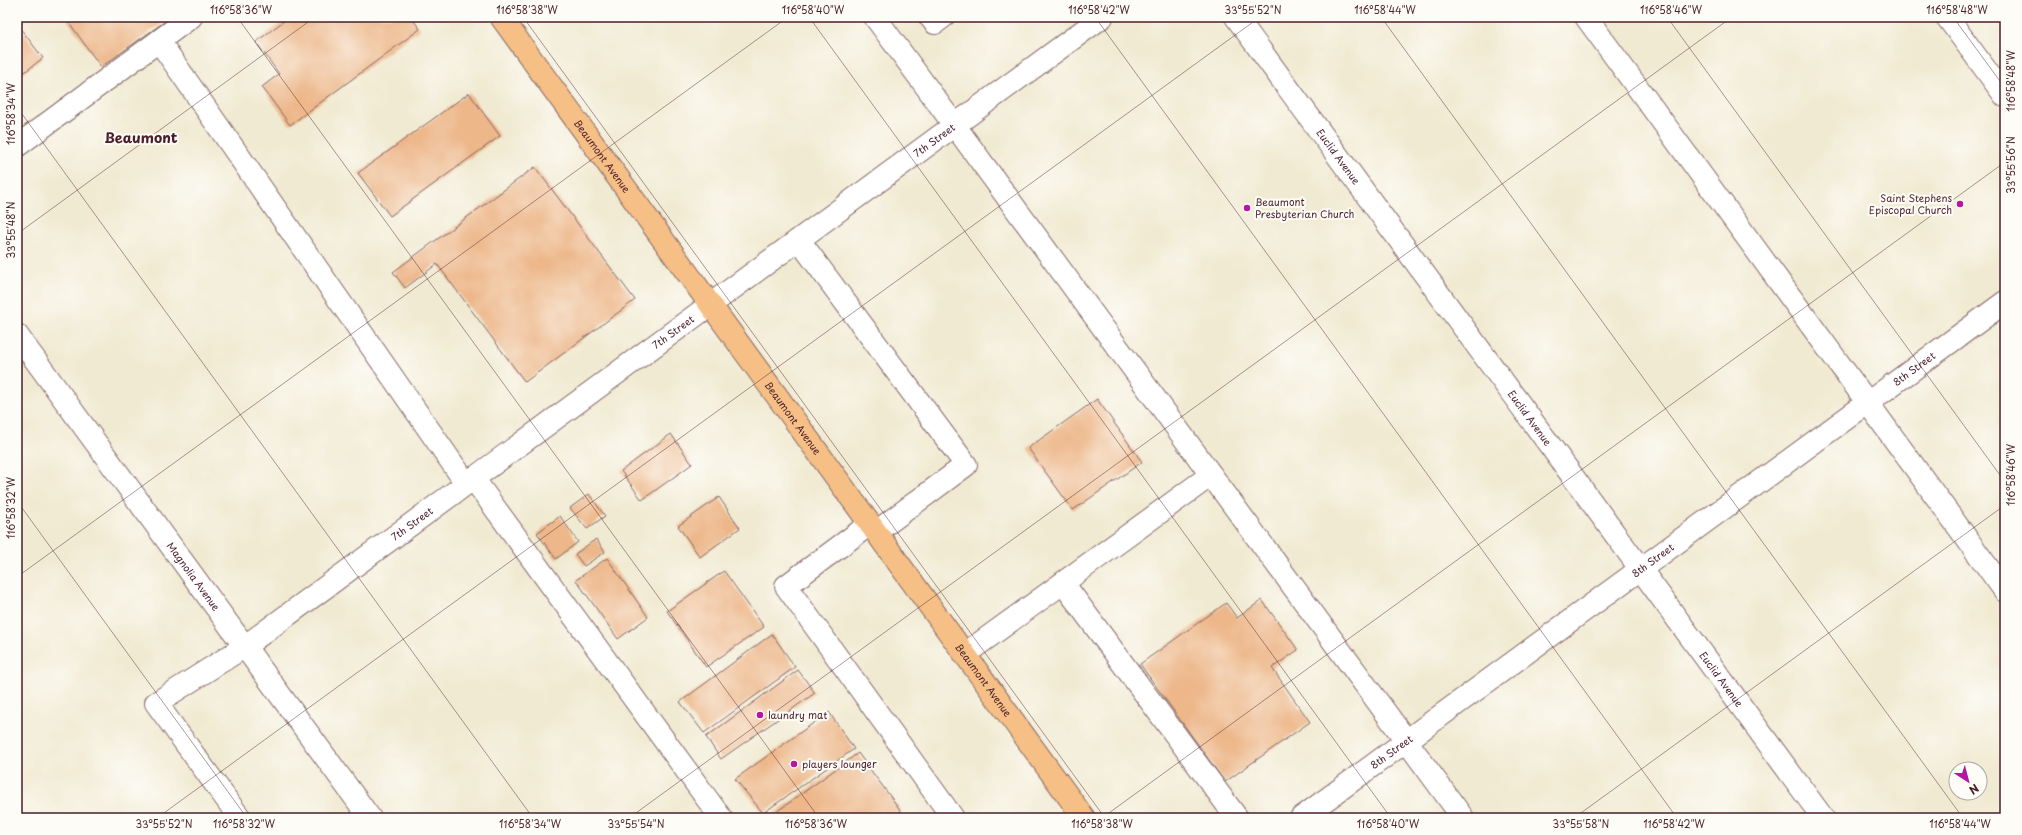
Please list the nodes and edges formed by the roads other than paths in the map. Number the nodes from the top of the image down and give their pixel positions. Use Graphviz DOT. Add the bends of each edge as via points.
graph roads {
  1 [pos="191,17"];
  2 [pos="501,17"];
  3 [pos="875,17"];
  4 [pos="930,17"];
  5 [pos="943,17"];
  6 [pos="1102,17"];
  7 [pos="1236,17"];
  8 [pos="1586,17"];
  9 [pos="1947,17"];
  10 [pos="158,41"];
  11 [pos="2005,96"];
  12 [pos="954,125"];
  13 [pos="17,146"];
  14 [pos="799,240"];
  15 [pos="2005,302"];
  16 [pos="710,304"];
  17 [pos="17,335"];
  18 [pos="1868,403"];
  19 [pos="1211,475"];
  20 [pos="470,481"];
  21 [pos="873,528"];
  22 [pos="1640,569"];
  23 [pos="1063,583"];
  24 [pos="2005,591"];
  25 [pos="244,646"];
  26 [pos="965,654"];
  27 [pos="1406,740"];
  28 [pos="240,818"];
  29 [pos="370,818"];
  30 [pos="721,818"];
  31 [pos="953,818"];
  32 [pos="1084,818"];
  33 [pos="1237,818"];
  34 [pos="1301,818"];
  35 [pos="1463,818"];
  36 [pos="1823,818"];
  1 -- 10 [label="street"];
  2 -- 16 [label="main road, Beaumont Avenue"];
  3 -- 12 [label="street"];
  4 -- 5 [label="street" via="935,24"];
  6 -- 12 [label="street, 7th Street"];
  7 -- 22 [label="street, Euclid Avenue"];
  8 -- 18 [label="street"];
  9 -- 11 [label="street"];
  10 -- 13 [label="street"];
  10 -- 20 [label="street"];
  12 -- 14 [label="street, 7th Street"];
  12 -- 19 [label="street"];
  14 -- 16 [label="street, 7th Street"];
  14 -- 21 [label="street" via="966,465"];
  15 -- 18 [label="street, 8th Street"];
  16 -- 20 [label="street, 7th Street"];
  16 -- 21 [label="main road, Beaumont Avenue"];
  17 -- 25 [label="street, Magnolia Avenue"];
  18 -- 22 [label="street, 8th Street"];
  18 -- 24 [label="street"];
  19 -- 23 [label="street"];
  19 -- 27 [label="street"];
  20 -- 25 [label="street, 7th Street"];
  20 -- 30 [label="street"];
  21 -- 26 [label="main road, Beaumont Avenue"];
  21 -- 31 [label="street" via="786,586"];
  22 -- 27 [label="street, 8th Street"];
  22 -- 36 [label="street, Euclid Avenue"];
  23 -- 26 [label="street"];
  23 -- 33 [label="street"];
  25 -- 28 [label="street, 7th Street" via="156,703"];
  25 -- 29 [label="street, Magnolia Avenue"];
  26 -- 32 [label="main road, Beaumont Avenue"];
  27 -- 34 [label="street, 8th Street"];
  27 -- 35 [label="street"];
}
